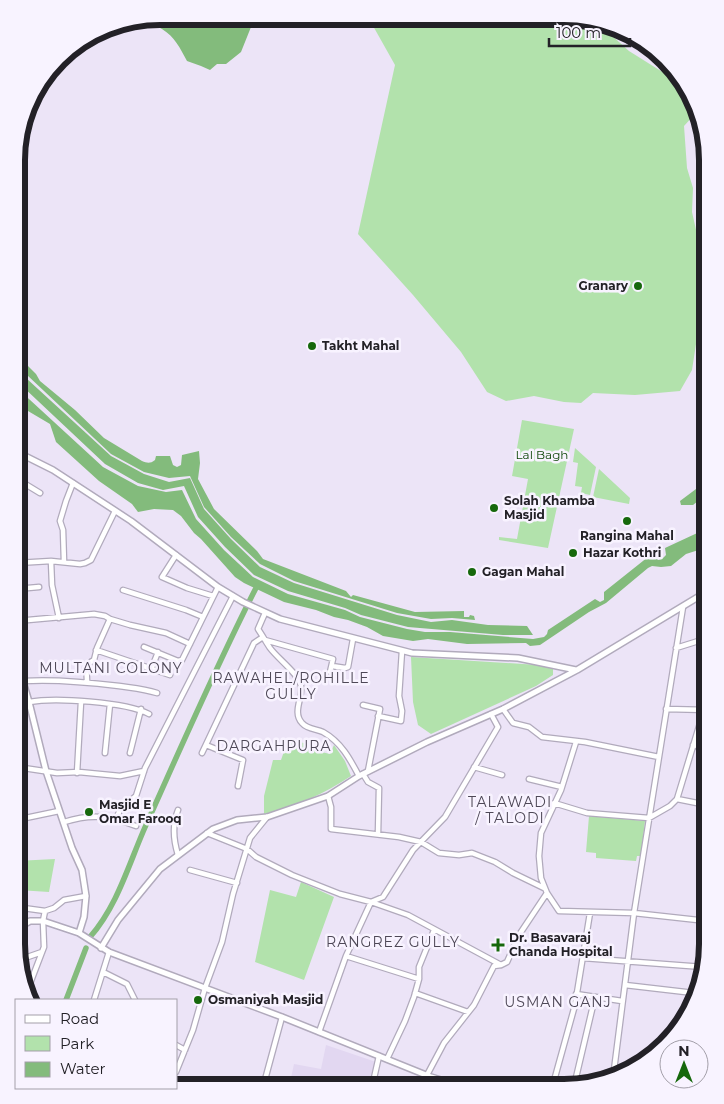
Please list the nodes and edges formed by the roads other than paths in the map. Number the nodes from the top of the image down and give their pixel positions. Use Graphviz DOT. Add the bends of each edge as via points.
graph roads {
  1 [pos="25,456"];
  2 [pos="73,483"];
  3 [pos="25,484"];
  4 [pos="40,492"];
  5 [pos="115,511"];
  6 [pos="176,555"];
  7 [pos="51,561"];
  8 [pos="64,562"];
  9 [pos="25,563"];
  10 [pos="39,586"];
  11 [pos="218,587"];
  12 [pos="25,588"];
  13 [pos="123,590"];
  14 [pos="213,596"];
  15 [pos="233,596"];
  16 [pos="699,596"];
  17 [pos="682,606"];
  18 [pos="263,612"];
  19 [pos="203,617"];
  20 [pos="59,618"];
  21 [pos="110,619"];
  22 [pos="25,620"];
  23 [pos="264,638"];
  24 [pos="353,639"];
  25 [pos="699,641"];
  26 [pos="190,644"];
  27 [pos="144,647"];
  28 [pos="676,648"];
  29 [pos="96,650"];
  30 [pos="402,651"];
  31 [pos="158,652"];
  32 [pos="151,670"];
  33 [pos="577,670"];
  34 [pos="170,675"];
  35 [pos="25,681"];
  36 [pos="87,682"];
  37 [pos="25,688"];
  38 [pos="157,693"];
  39 [pos="29,702"];
  40 [pos="81,702"];
  41 [pos="110,704"];
  42 [pos="363,705"];
  43 [pos="503,709"];
  44 [pos="666,709"];
  45 [pos="141,710"];
  46 [pos="699,710"];
  47 [pos="150,714"];
  48 [pos="492,714"];
  49 [pos="378,716"];
  50 [pos="699,731"];
  51 [pos="576,742"];
  52 [pos="206,745"];
  53 [pos="694,746"];
  54 [pos="699,747"];
  55 [pos="105,753"];
  56 [pos="130,753"];
  57 [pos="202,753"];
  58 [pos="660,757"];
  59 [pos="25,768"];
  60 [pos="474,768"];
  61 [pos="46,771"];
  62 [pos="144,771"];
  63 [pos="77,773"];
  64 [pos="363,774"];
  65 [pos="502,775"];
  66 [pos="529,779"];
  67 [pos="238,786"];
  68 [pos="562,787"];
  69 [pos="328,796"];
  70 [pos="677,799"];
  71 [pos="554,803"];
  72 [pos="699,804"];
  73 [pos="178,810"];
  74 [pos="59,811"];
  75 [pos="267,817"];
  76 [pos="25,818"];
  77 [pos="649,818"];
  78 [pos="116,819"];
  79 [pos="64,822"];
  80 [pos="136,826"];
  81 [pos="207,833"];
  82 [pos="378,834"];
  83 [pos="421,842"];
  84 [pos="247,849"];
  85 [pos="178,855"];
  86 [pos="190,870"];
  87 [pos="236,883"];
  88 [pos="545,888"];
  89 [pos="547,893"];
  90 [pos="86,896"];
  91 [pos="372,902"];
  92 [pos="25,908"];
  93 [pos="45,911"];
  94 [pos="590,913"];
  95 [pos="634,913"];
  96 [pos="699,920"];
  97 [pos="43,921"];
  98 [pos="25,924"];
  99 [pos="434,930"];
  100 [pos="79,934"];
  101 [pos="101,948"];
  102 [pos="42,952"];
  103 [pos="109,952"];
  104 [pos="346,956"];
  105 [pos="26,958"];
  106 [pos="582,958"];
  107 [pos="629,962"];
  108 [pos="501,965"];
  109 [pos="697,967"];
  110 [pos="102,972"];
  111 [pos="419,979"];
  112 [pos="31,982"];
  113 [pos="625,985"];
  114 [pos="205,988"];
  115 [pos="415,993"];
  116 [pos="690,993"];
  117 [pos="576,994"];
  118 [pos="595,997"];
  119 [pos="94,999"];
  120 [pos="134,999"];
  121 [pos="622,1001"];
  122 [pos="468,1012"];
  123 [pos="282,1017"];
  124 [pos="319,1032"];
  125 [pos="178,1046"];
  126 [pos="185,1050"];
  127 [pos="379,1056"];
  128 [pos="387,1059"];
  129 [pos="178,1067"];
  130 [pos="614,1070"];
  131 [pos="427,1075"];
  132 [pos="265,1079"];
  133 [pos="374,1079"];
  134 [pos="438,1079"];
  135 [pos="554,1079"];
  136 [pos="576,1079"];
  1 -- 2 [label="street"];
  2 -- 5 [label="street"];
  2 -- 8 [label="street" via="60,521"];
  3 -- 4 [label="street"];
  5 -- 6 [label="street"];
  5 -- 8 [label="street" via="91,560 80,564"];
  6 -- 11 [label="street"];
  6 -- 14 [label="street" via="162,577"];
  7 -- 8 [label="street"];
  7 -- 9 [label="street"];
  7 -- 20 [label="street"];
  10 -- 12 [label="street"];
  11 -- 14 [label="street"];
  11 -- 15 [label="street"];
  13 -- 19 [label="street"];
  14 -- 19 [label="street"];
  15 -- 18 [label="street"];
  15 -- 62 [label="street"];
  16 -- 17 [label="street"];
  17 -- 28 [label="street"];
  17 -- 33 [label="street"];
  18 -- 23 [label="street" via="258,629"];
  18 -- 24 [label="street" via="280,620"];
  19 -- 26 [label="street"];
  20 -- 21 [label="street" via="94,614"];
  20 -- 22 [label="street"];
  21 -- 26 [label="street" via="166,633"];
  21 -- 29 [label="street"];
  23 -- 24 [label="street" via="333,659 331,669 348,666"];
  23 -- 52 [label="street" via="254,643"];
  23 -- 64 [label="street" via="298,678 301,687 298,716 301,722 336,741"];
  24 -- 30 [label="street"];
  25 -- 28 [label="street"];
  26 -- 31 [label="street" via="180,661"];
  27 -- 31 [label="street"];
  28 -- 44 [label="street"];
  29 -- 32 [label="street"];
  29 -- 36 [label="street" via="94,660 86,666"];
  30 -- 33 [label="street" via="518,658"];
  30 -- 49 [label="street" via="401,721"];
  31 -- 32 [label="street"];
  32 -- 34 [label="street"];
  33 -- 43 [label="street"];
  35 -- 36 [label="street"];
  36 -- 38 [label="street"];
  37 -- 39 [label="street"];
  39 -- 40 [label="street"];
  39 -- 61 [label="street"];
  40 -- 41 [label="street"];
  40 -- 63 [label="street"];
  41 -- 45 [label="street"];
  41 -- 55 [label="street"];
  42 -- 49 [label="street" via="380,709"];
  43 -- 48 [label="street"];
  43 -- 51 [label="street" via="514,723 542,736"];
  44 -- 46 [label="street"];
  44 -- 58 [label="street"];
  45 -- 47 [label="street"];
  45 -- 56 [label="street"];
  48 -- 60 [label="street" via="498,727"];
  48 -- 64 [label="street"];
  49 -- 64 [label="street"];
  50 -- 53 [label="street"];
  51 -- 58 [label="street"];
  51 -- 68 [label="street"];
  52 -- 57 [label="street"];
  52 -- 67 [label="street" via="243,760"];
  53 -- 54 [label="street"];
  53 -- 70 [label="street"];
  58 -- 77 [label="street"];
  59 -- 61 [label="street"];
  60 -- 65 [label="street"];
  60 -- 83 [label="street" via="445,818"];
  61 -- 63 [label="street"];
  61 -- 74 [label="street"];
  62 -- 63 [label="street" via="120,776"];
  62 -- 78 [label="street" via="136,796 120,810"];
  64 -- 69 [label="street"];
  64 -- 82 [label="street" via="368,782 379,788"];
  66 -- 68 [label="street"];
  68 -- 71 [label="street"];
  69 -- 75 [label="street"];
  69 -- 82 [label="street" via="331,829"];
  70 -- 72 [label="street"];
  70 -- 77 [label="street"];
  71 -- 77 [label="street" via="587,813"];
  71 -- 88 [label="street" via="542,832 539,856"];
  73 -- 85 [label="street" via="173,823"];
  74 -- 76 [label="street"];
  74 -- 79 [label="street"];
  75 -- 81 [label="street" via="237,820"];
  75 -- 84 [label="street" via="250,838"];
  77 -- 95 [label="street"];
  78 -- 79 [label="street" via="98,816"];
  78 -- 80 [label="street"];
  79 -- 90 [label="street" via="82,870"];
  81 -- 84 [label="street"];
  81 -- 85 [label="street"];
  82 -- 83 [label="street"];
  83 -- 88 [label="street" via="439,853 472,853"];
  83 -- 91 [label="street" via="383,897"];
  84 -- 87 [label="street"];
  84 -- 91 [label="street" via="292,875 340,894"];
  85 -- 101 [label="street" via="160,869 118,920"];
  86 -- 87 [label="street"];
  87 -- 114 [label="street" via="222,942"];
  88 -- 89 [label="street"];
  89 -- 94 [label="street" via="559,911"];
  89 -- 108 [label="street" via="518,936 507,962"];
  90 -- 93 [label="street" via="64,900"];
  90 -- 100 [label="street"];
  91 -- 99 [label="street" via="408,915"];
  91 -- 104 [label="street"];
  92 -- 93 [label="street"];
  93 -- 97 [label="street"];
  94 -- 95 [label="street"];
  94 -- 106 [label="street"];
  95 -- 96 [label="street"];
  95 -- 107 [label="street"];
  97 -- 98 [label="street"];
  97 -- 100 [label="street"];
  97 -- 102 [label="street"];
  99 -- 108 [label="street"];
  99 -- 111 [label="street" via="419,967"];
  100 -- 101 [label="street"];
  101 -- 103 [label="street"];
  102 -- 105 [label="street"];
  102 -- 112 [label="street"];
  103 -- 110 [label="street"];
  103 -- 114 [label="street"];
  104 -- 111 [label="street"];
  104 -- 124 [label="street"];
  106 -- 107 [label="street"];
  106 -- 117 [label="street"];
  107 -- 109 [label="street"];
  107 -- 113 [label="street"];
  108 -- 122 [label="street" via="494,966"];
  110 -- 119 [label="street"];
  110 -- 120 [label="street" via="127,984"];
  111 -- 115 [label="street"];
  113 -- 116 [label="street"];
  113 -- 121 [label="street"];
  114 -- 123 [label="street"];
  114 -- 126 [label="street"];
  115 -- 122 [label="street"];
  115 -- 128 [label="street"];
  117 -- 118 [label="street"];
  117 -- 135 [label="street"];
  118 -- 121 [label="street"];
  118 -- 136 [label="street"];
  121 -- 130 [label="street"];
  122 -- 131 [label="street" via="444,1043"];
  123 -- 124 [label="street"];
  123 -- 132 [label="street"];
  124 -- 127 [label="street"];
  125 -- 126 [label="street"];
  126 -- 129 [label="street"];
  127 -- 128 [label="street"];
  127 -- 133 [label="street"];
  128 -- 131 [label="street"];
  131 -- 134 [label="street"];
}
